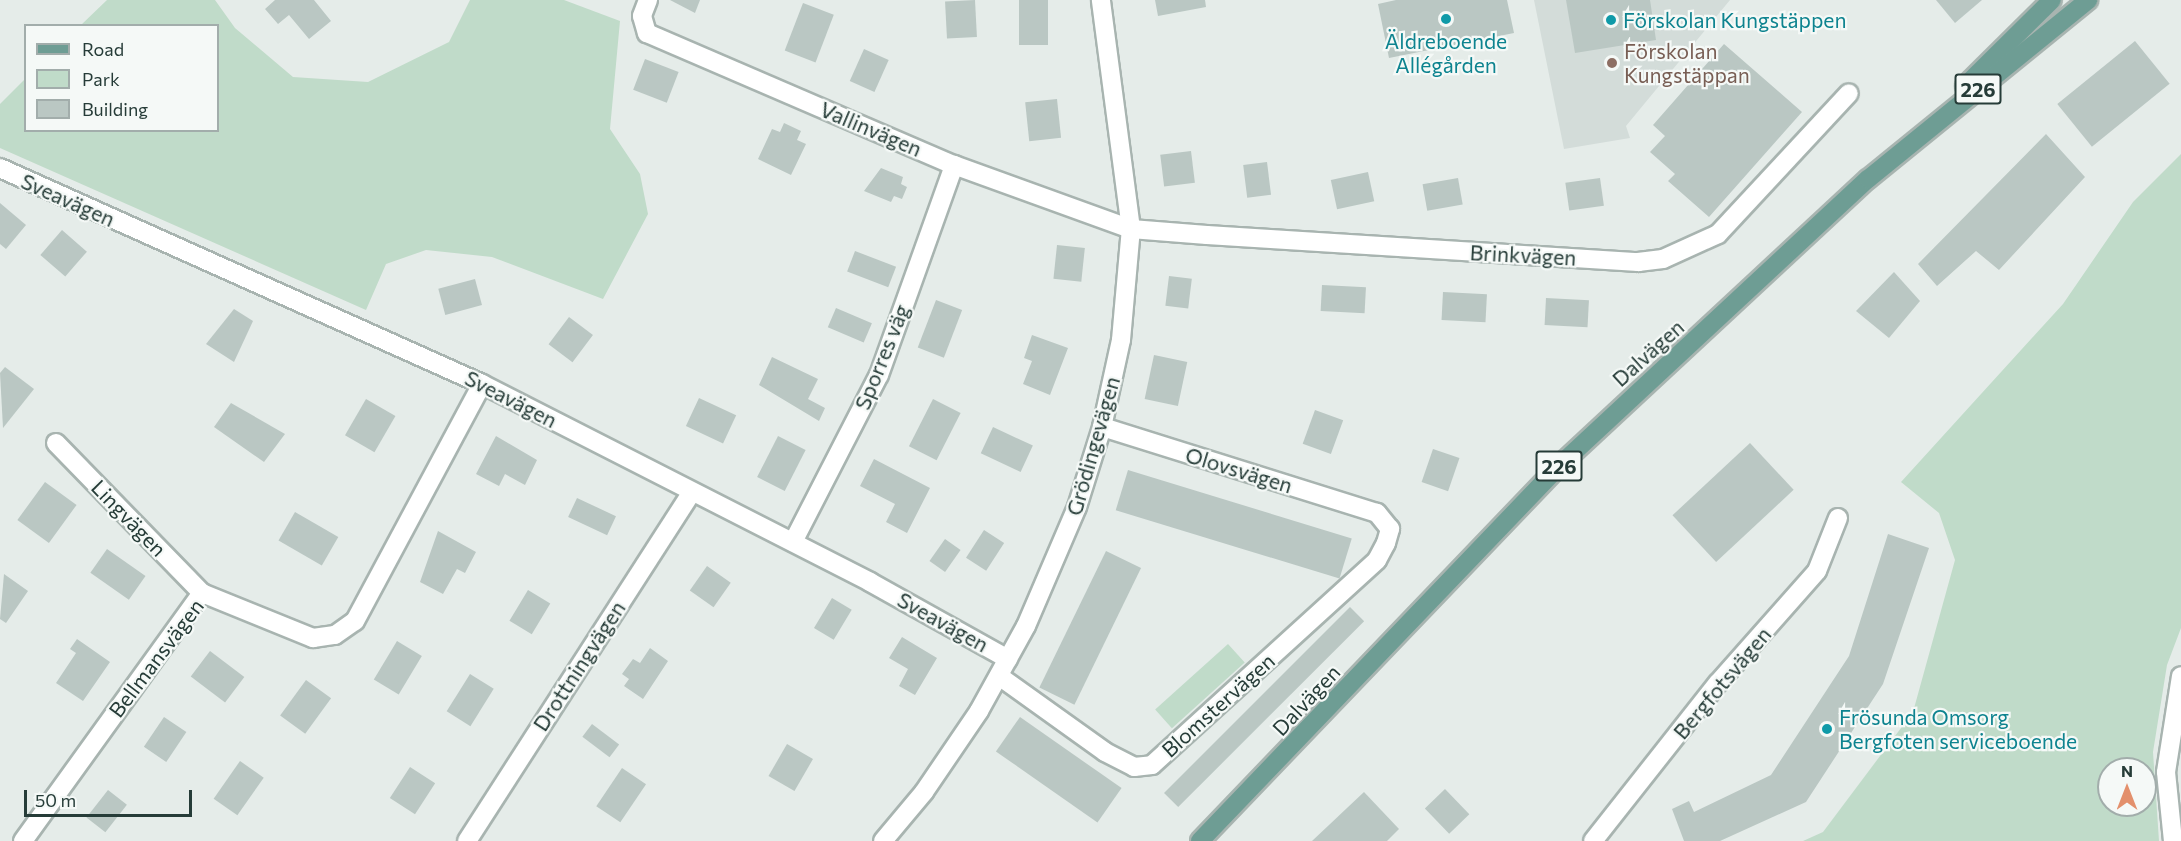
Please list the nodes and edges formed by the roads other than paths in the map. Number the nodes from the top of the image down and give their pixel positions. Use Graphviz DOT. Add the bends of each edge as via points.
graph roads {
  1 [pos="648,0"];
  2 [pos="1101,0"];
  3 [pos="2052,0"];
  4 [pos="2088,0"];
  5 [pos="1850,93"];
  6 [pos="954,165"];
  7 [pos="0,168"];
  8 [pos="1868,179"];
  9 [pos="1131,230"];
  10 [pos="482,384"];
  11 [pos="1102,427"];
  12 [pos="56,443"];
  13 [pos="692,492"];
  14 [pos="1377,513"];
  15 [pos="1838,518"];
  16 [pos="793,542"];
  17 [pos="202,593"];
  18 [pos="1008,659"];
  19 [pos="999,676"];
  20 [pos="2181,676"];
  21 [pos="1269,772"];
  22 [pos="23,841"];
  23 [pos="467,841"];
  24 [pos="883,841"];
  25 [pos="1200,841"];
  26 [pos="1215,841"];
  27 [pos="1593,841"];
  28 [pos="2173,841"];
  1 -- 6 [label="street, Vallinvägen" via="642,16 647,33"];
  2 -- 9 [label="street, Grödingevägen"];
  3 -- 8 [label="main road, 226"];
  4 -- 8 [label="main road, Dalvägen / 226"];
  5 -- 9 [label="street, Brinkvägen" via="1718,234 1663,259 1510,255"];
  6 -- 9 [label="street, Vallinvägen"];
  6 -- 16 [label="street, Sporres väg" via="879,375"];
  7 -- 10 [label="street, Sveavägen"];
  8 -- 21 [label="main road, Dalvägen / 226" via="1561,464"];
  9 -- 11 [label="street, Grödingevägen" via="1121,340"];
  10 -- 13 [label="street, Sveavägen"];
  10 -- 17 [label="street, Bellmansvägen" via="356,621 346,629 313,638"];
  11 -- 14 [label="street, Olovsvägen"];
  11 -- 18 [label="street, Grödingevägen" via="1050,576"];
  12 -- 17 [label="street, Lingvägen"];
  13 -- 16 [label="street, Sveavägen"];
  13 -- 23 [label="street, Drottningvägen"];
  14 -- 19 [label="street, Blomstervägen" via="1390,529 1377,560 1152,765 1134,766 1106,752"];
  15 -- 27 [label="street, Bergfotsvägen" via="1816,571 1718,682"];
  16 -- 18 [label="street, Sveavägen"];
  17 -- 22 [label="street, Bellmansvägen"];
  18 -- 19 [label="street, Grödingevägen"];
  19 -- 24 [label="street, Grödingevägen" via="924,792"];
  20 -- 28 [label="street" via="2166,772"];
  21 -- 25 [label="main road, Dalvägen / 226"];
  21 -- 26 [label="main road, Dalvägen"];
}
